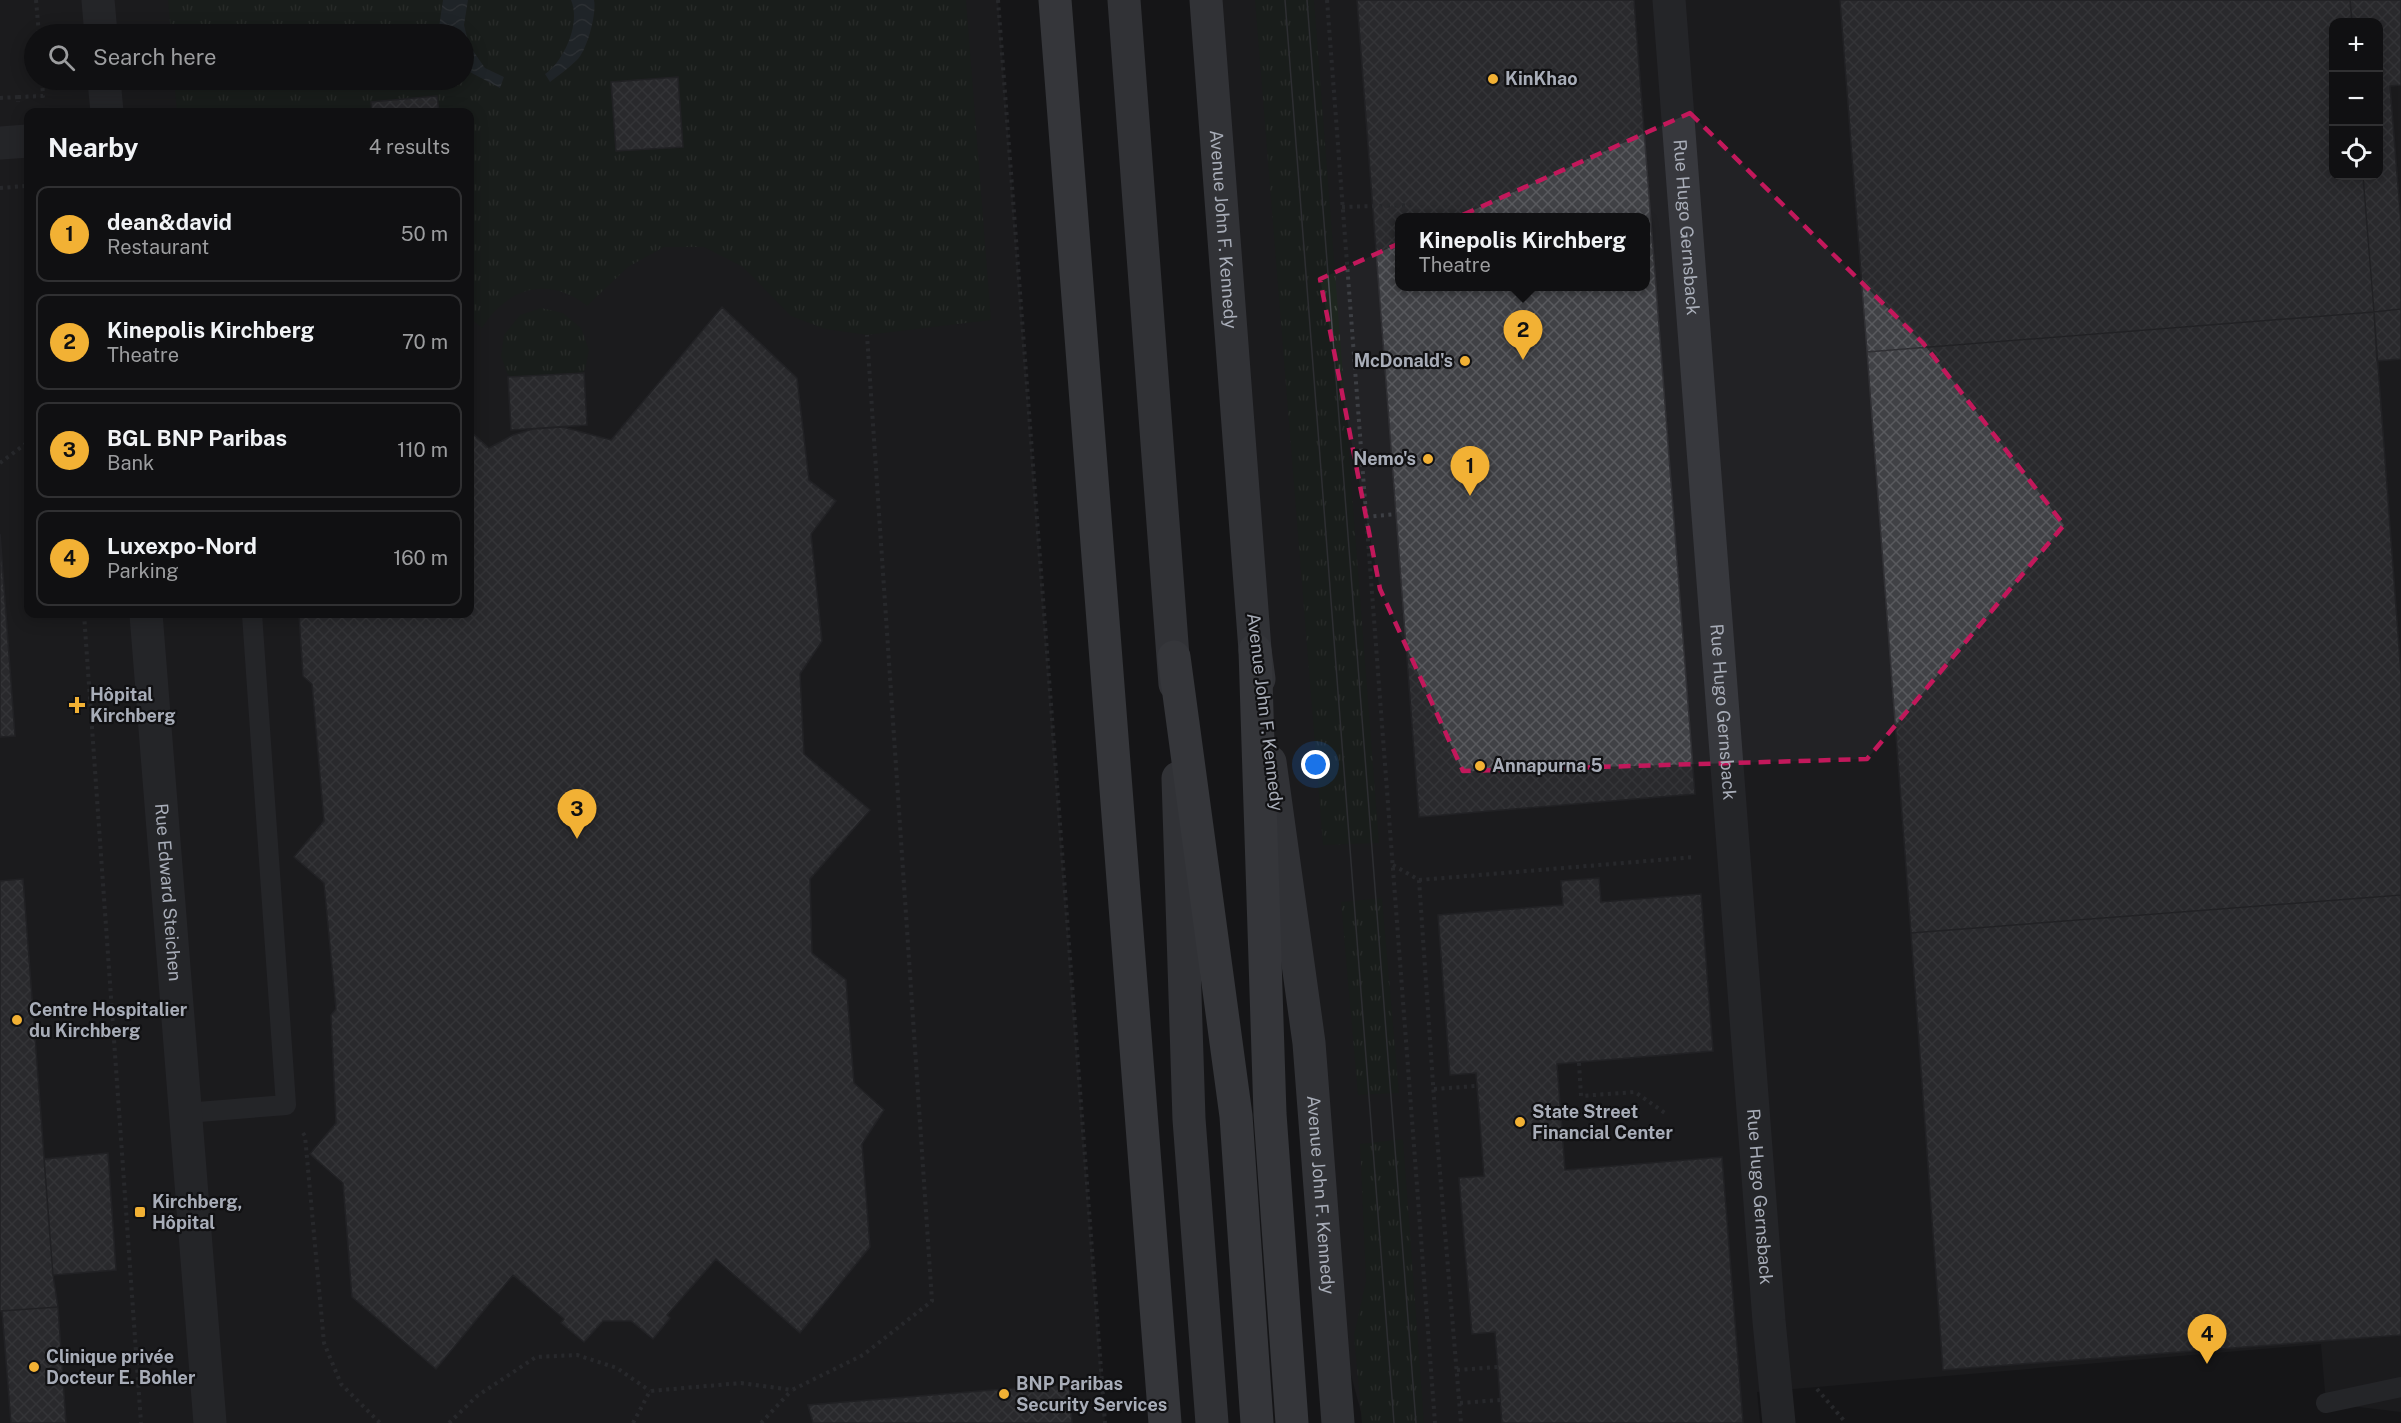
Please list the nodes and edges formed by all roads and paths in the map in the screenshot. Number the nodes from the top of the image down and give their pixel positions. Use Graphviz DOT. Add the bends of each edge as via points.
graph roads {
  1 [pos="36,0"];
  2 [pos="98,0"];
  3 [pos="998,0"];
  4 [pos="1055,0"];
  5 [pos="1124,0"];
  6 [pos="1206,0"];
  7 [pos="1327,0"];
  8 [pos="1669,0"];
  9 [pos="38,24"];
  10 [pos="100,24"];
  11 [pos="43,90"];
  12 [pos="105,90"];
  13 [pos="18,97"];
  14 [pos="107,108"];
  15 [pos="24,141"];
  16 [pos="0,143"];
  17 [pos="1411,205"];
  18 [pos="1342,207"];
  19 [pos="867,335"];
  20 [pos="24,445"];
  21 [pos="0,463"];
  22 [pos="1396,513"];
  23 [pos="1366,517"];
  24 [pos="84,618"];
  25 [pos="146,618"];
  26 [pos="252,618"];
  27 [pos="1255,650"];
  28 [pos="1174,657"];
  29 [pos="1680,858"];
  30 [pos="1393,865"];
  31 [pos="1419,880"];
  32 [pos="1579,1063"];
  33 [pos="1476,1086"];
  34 [pos="1434,1089"];
  35 [pos="286,1105"];
  36 [pos="186,1113"];
  37 [pos="1665,1113"];
  38 [pos="1498,1367"];
  39 [pos="1457,1370"];
  40 [pos="2401,1387"];
  41 [pos="792,1390"];
  42 [pos="650,1391"];
  43 [pos="1500,1400"];
  44 [pos="1460,1403"];
  45 [pos="2326,1403"];
  46 [pos="141,1423"];
  47 [pos="210,1423"];
  48 [pos="380,1423"];
  49 [pos="449,1423"];
  50 [pos="633,1423"];
  51 [pos="760,1423"];
  52 [pos="1105,1423"];
  53 [pos="1165,1423"];
  54 [pos="1212,1423"];
  55 [pos="1257,1423"];
  56 [pos="1292,1423"];
  57 [pos="1338,1423"];
  58 [pos="1435,1423"];
  59 [pos="1461,1423"];
  60 [pos="1779,1423"];
  1 -- 9 [label="path"];
  2 -- 10 [label="street"];
  3 -- 52 [label="path"];
  4 -- 53 [label="highway"];
  5 -- 28 [label="main road"];
  6 -- 27 [label="main road, Avenue John F. Kennedy"];
  7 -- 18 [label="path"];
  8 -- 60 [label="street, Rue Hugo Gernsback"];
  11 -- 13 [label="path" via="43,96"];
  12 -- 14 [label="street"];
  15 -- 16 [label="street"];
  17 -- 18 [label="path"];
  18 -- 23 [label="path"];
  19 -- 41 [label="path" via="932,1301 864,1354"];
  20 -- 21 [label="path"];
  22 -- 23 [label="path"];
  23 -- 30 [label="path"];
  24 -- 46 [label="path"];
  25 -- 36 [label="street, Rue Edward Steichen"];
  26 -- 35 [label="lane"];
  27 -- 56 [label="highway" via="1270,1114"];
  27 -- 57 [label="main road, Avenue John F. Kennedy" via="1309,1043"];
  28 -- 54 [label="main road" via="1189,1119"];
  28 -- 55 [label="highway" via="1236,1116"];
  29 -- 31 [label="path"];
  30 -- 31 [label="path"];
  30 -- 58 [label="path"];
  31 -- 34 [label="path"];
  32 -- 37 [label="path" via="1581,1096 1635,1092"];
  33 -- 34 [label="path"];
  34 -- 39 [label="path"];
  35 -- 36 [label="lane"];
  35 -- 48 [label="path" via="305,1136 324,1343 340,1384"];
  36 -- 47 [label="street, Rue Edward Steichen"];
  38 -- 39 [label="path"];
  39 -- 44 [label="path"];
  40 -- 45 [label="lane"];
  41 -- 42 [label="path" via="741,1383"];
  41 -- 51 [label="path"];
  42 -- 49 [label="path" via="617,1368 577,1355 536,1357 477,1396"];
  42 -- 50 [label="path"];
  43 -- 44 [label="path"];
  44 -- 59 [label="path"];
}
